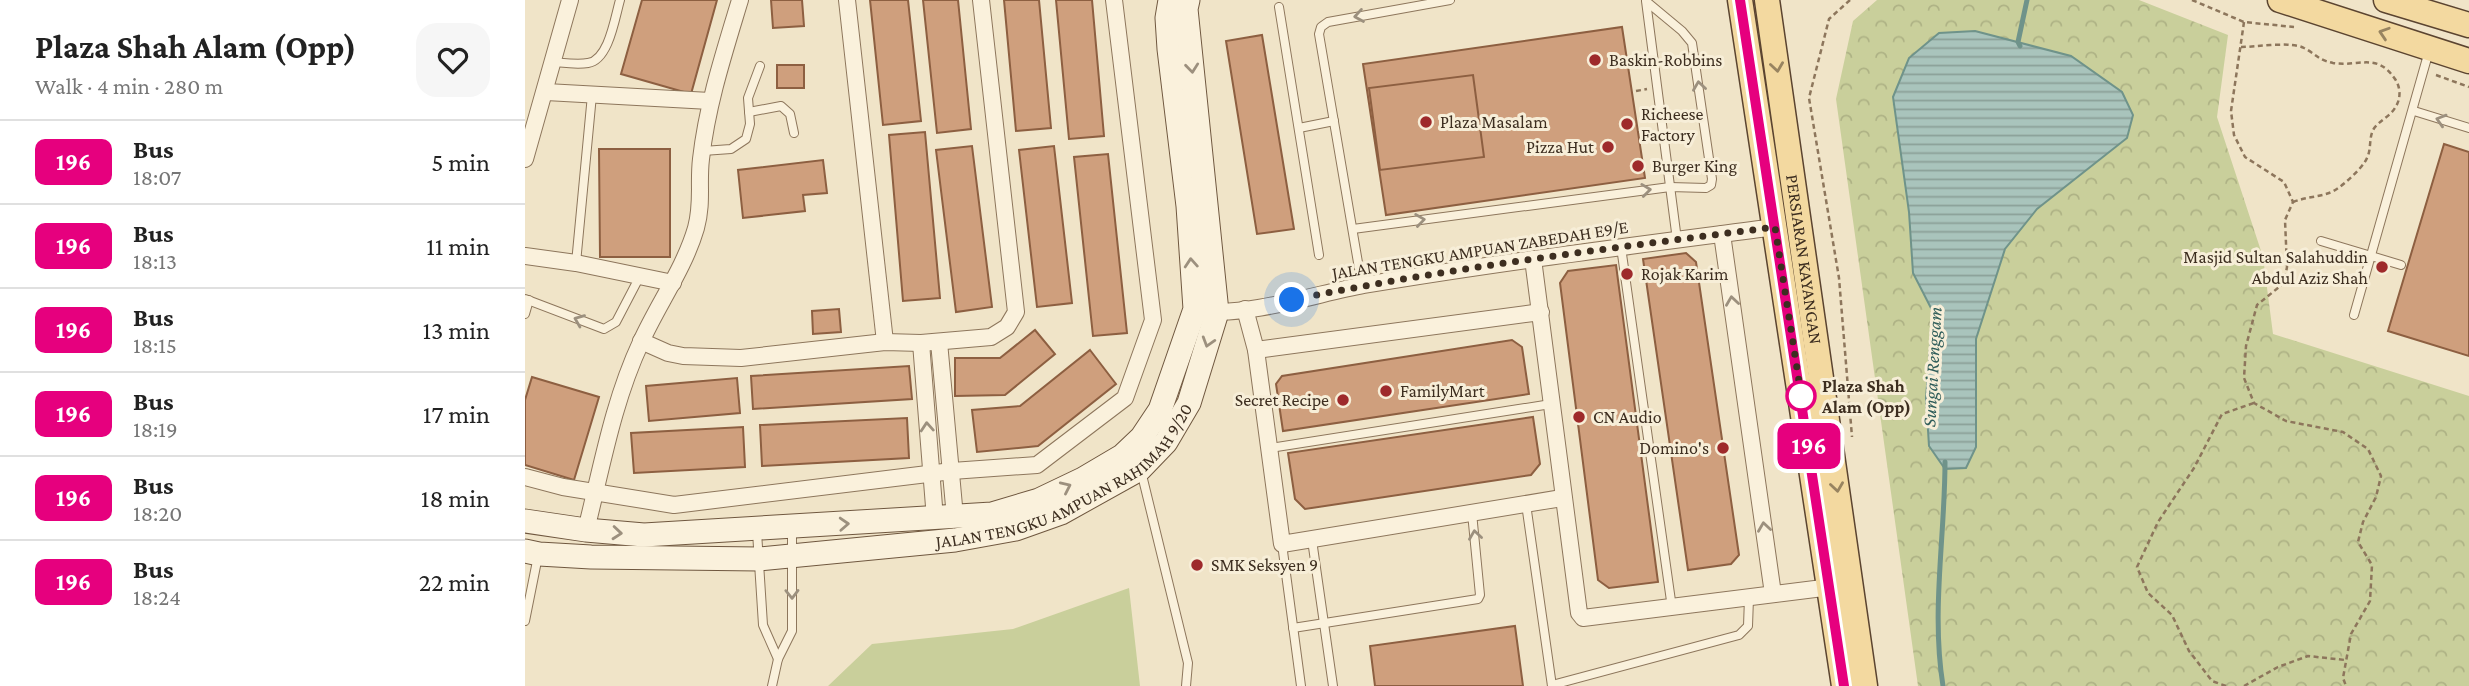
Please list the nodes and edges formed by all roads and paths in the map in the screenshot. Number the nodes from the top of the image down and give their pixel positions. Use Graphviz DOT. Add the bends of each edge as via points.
graph roads {
  1 [pos="570,0"];
  2 [pos="620,0"];
  3 [pos="740,0"];
  4 [pos="847,0"];
  5 [pos="981,0"];
  6 [pos="1114,0"];
  7 [pos="1170,0"];
  8 [pos="1188,0"];
  9 [pos="1450,0"];
  10 [pos="1721,0"];
  11 [pos="1740,0"];
  12 [pos="1767,0"];
  13 [pos="1786,0"];
  14 [pos="1850,0"];
  15 [pos="2192,0"];
  16 [pos="2280,0"];
  17 [pos="2386,0"];
  18 [pos="1646,1"];
  19 [pos="1279,7"];
  20 [pos="2244,22"];
  21 [pos="2469,25"];
  22 [pos="2306,30"];
  23 [pos="1772,32"];
  24 [pos="1745,36"];
  25 [pos="2241,47"];
  26 [pos="2448,58"];
  27 [pos="554,62"];
  28 [pos="760,66"];
  29 [pos="2469,87"];
  30 [pos="1647,89"];
  31 [pos="1636,91"];
  32 [pos="545,92"];
  33 [pos="592,95"];
  34 [pos="710,101"];
  35 [pos="2414,111"];
  36 [pos="749,112"];
  37 [pos="1334,121"];
  38 [pos="1299,128"];
  39 [pos="2469,128"];
  40 [pos="793,132"];
  41 [pos="703,151"];
  42 [pos="525,159"];
  43 [pos="1670,187"];
  44 [pos="2293,202"];
  45 [pos="1775,227"];
  46 [pos="1353,229"];
  47 [pos="1722,234"];
  48 [pos="1677,240"];
  49 [pos="2321,241"];
  50 [pos="1621,247"];
  51 [pos="1319,255"];
  52 [pos="525,256"];
  53 [pos="2371,256"];
  54 [pos="1533,259"];
  55 [pos="576,264"];
  56 [pos="2401,265"];
  57 [pos="640,276"];
  58 [pos="673,283"];
  59 [pos="1362,286"];
  60 [pos="527,299"];
  61 [pos="1245,309"];
  62 [pos="1206,310"];
  63 [pos="1541,312"];
  64 [pos="525,314"];
  65 [pos="2354,315"];
  66 [pos="641,341"];
  67 [pos="885,342"];
  68 [pos="939,342"];
  69 [pos="921,343"];
  70 [pos="1256,350"];
  71 [pos="2254,403"];
  72 [pos="1552,404"];
  73 [pos="1852,443"];
  74 [pos="1270,448"];
  75 [pos="1140,469"];
  76 [pos="952,471"];
  77 [pos="931,473"];
  78 [pos="525,477"];
  79 [pos="595,492"];
  80 [pos="1562,498"];
  81 [pos="1525,504"];
  82 [pos="1472,513"];
  83 [pos="945,518"];
  84 [pos="525,521"];
  85 [pos="792,527"];
  86 [pos="757,529"];
  87 [pos="586,530"];
  88 [pos="1312,540"];
  89 [pos="1282,544"];
  90 [pos="532,552"];
  91 [pos="791,556"];
  92 [pos="759,559"];
  93 [pos="1831,587"];
  94 [pos="1773,594"];
  95 [pos="1749,598"];
  96 [pos="1672,608"];
  97 [pos="525,621"];
  98 [pos="1324,623"];
  99 [pos="1293,628"];
  100 [pos="778,659"];
  101 [pos="2346,660"];
  102 [pos="1552,685"];
  103 [pos="772,686"];
  104 [pos="1186,686"];
  105 [pos="1301,686"];
  106 [pos="1333,686"];
  107 [pos="1844,686"];
  108 [pos="1865,686"];
  109 [pos="2225,686"];
  110 [pos="2243,686"];
  111 [pos="2346,686"];
  1 -- 27 [label="street"];
  2 -- 27 [label="lane" via="604,52 596,60"];
  3 -- 34 [label="street"];
  4 -- 67 [label="street"];
  5 -- 68 [label="street" via="1016,312 1007,327 991,337"];
  6 -- 76 [label="street" via="1153,320 1125,398 1037,465"];
  62 -- 7 [label="street, JALAN TENGKU AMPUAN RAHIMAH 9/20, one-way" via="1169,49"];
  8 -- 62 [label="street, JALAN TENGKU AMPUAN RAHIMAH 9/20, one-way"];
  9 -- 37 [label="lane, one-way" via="1321,27 1318,34"];
  10 -- 24 [label="main road"];
  11 -- 24 [label="main road, PERSIARAN KAYANGAN"];
  12 -- 23 [label="main road, PERSIARAN KAYANGAN"];
  13 -- 23 [label="main road"];
  14 -- 73 [label="path" via="1829,19 1809,98 1839,278"];
  15 -- 20 [label="path"];
  26 -- 16 [label="main road, one-way"];
  17 -- 21 [label="main road"];
  18 -- 43 [label="lane"];
  43 -- 18 [label="lane, one-way" via="1706,188 1713,179 1692,43"];
  19 -- 38 [label="lane"];
  20 -- 22 [label="path"];
  20 -- 25 [label="path"];
  23 -- 108 [label="main road, PERSIARAN KAYANGAN, one-way"];
  24 -- 45 [label="main road, PERSIARAN KAYANGAN"];
  25 -- 44 [label="path" via="2231,111 2234,135 2245,157 2284,181"];
  25 -- 44 [label="path" via="2303,47 2328,62 2380,64 2400,86 2394,109 2374,129 2370,152 2355,175 2333,193"];
  26 -- 29 [label="path"];
  26 -- 35 [label="lane"];
  27 -- 32 [label="street"];
  28 -- 36 [label="lane" via="748,98"];
  30 -- 31 [label="path"];
  32 -- 33 [label="street"];
  32 -- 42 [label="street"];
  33 -- 34 [label="street"];
  33 -- 55 [label="lane"];
  34 -- 41 [label="street"];
  39 -- 35 [label="lane, one-way"];
  35 -- 53 [label="lane"];
  36 -- 40 [label="lane" via="781,106 790,114"];
  36 -- 41 [label="lane" via="745,139 731,149"];
  37 -- 38 [label="lane"];
  37 -- 46 [label="lane"];
  38 -- 51 [label="lane"];
  41 -- 58 [label="street" via="702,203"];
  46 -- 43 [label="lane, one-way"];
  43 -- 48 [label="lane"];
  44 -- 71 [label="path" via="2285,220 2284,283 2257,305 2246,346 2245,378"];
  45 -- 47 [label="street, JALAN TENGKU AMPUAN ZABEDAH E9/E"];
  45 -- 93 [label="main road, PERSIARAN KAYANGAN"];
  46 -- 59 [label="lane"];
  47 -- 48 [label="street, JALAN TENGKU AMPUAN ZABEDAH E9/E"];
  94 -- 47 [label="street, one-way"];
  48 -- 50 [label="street, JALAN TENGKU AMPUAN ZABEDAH E9/E"];
  49 -- 53 [label="lane"];
  50 -- 54 [label="street, JALAN TENGKU AMPUAN ZABEDAH E9/E"];
  50 -- 96 [label="lane"];
  52 -- 55 [label="street"];
  53 -- 56 [label="lane"];
  53 -- 65 [label="lane"];
  54 -- 59 [label="street, JALAN TENGKU AMPUAN ZABEDAH E9/E"];
  54 -- 63 [label="street"];
  55 -- 57 [label="street"];
  57 -- 58 [label="street"];
  57 -- 60 [label="lane, one-way" via="616,322 604,328"];
  58 -- 66 [label="street"];
  59 -- 61 [label="street, JALAN TENGKU AMPUAN ZABEDAH E9/E"];
  60 -- 64 [label="lane"];
  61 -- 62 [label="street, JALAN TENGKU AMPUAN ZABEDAH E9/E"];
  61 -- 70 [label="street"];
  62 -- 75 [label="street, JALAN TENGKU AMPUAN RAHIMAH 9/20, one-way" via="1189,403 1165,442"];
  83 -- 62 [label="street, JALAN TENGKU AMPUAN RAHIMAH 9/20, one-way" via="992,514 1039,500 1122,456 1160,411"];
  63 -- 70 [label="street"];
  63 -- 72 [label="street"];
  66 -- 67 [label="street" via="683,356 741,358"];
  66 -- 79 [label="street" via="608,432"];
  67 -- 69 [label="street"];
  68 -- 69 [label="street"];
  68 -- 76 [label="street"];
  77 -- 69 [label="street, one-way"];
  70 -- 74 [label="street"];
  71 -- 101 [label="path" via="2285,421 2343,432 2368,449 2381,476 2358,542 2372,565 2370,601 2351,634"];
  71 -- 109 [label="path" via="2222,414 2137,567 2148,593 2172,615 2189,651 2211,681"];
  72 -- 74 [label="lane"];
  72 -- 80 [label="street"];
  74 -- 89 [label="street"];
  75 -- 91 [label="street, JALAN TENGKU AMPUAN RAHIMAH 9/20" via="1061,513 1016,529 955,540"];
  75 -- 104 [label="lane" via="1188,663"];
  76 -- 77 [label="street"];
  76 -- 83 [label="street"];
  77 -- 79 [label="street" via="674,505"];
  77 -- 83 [label="street"];
  78 -- 79 [label="street"];
  79 -- 87 [label="street"];
  80 -- 81 [label="street"];
  80 -- 96 [label="street" via="1583,618"];
  81 -- 82 [label="street"];
  81 -- 102 [label="lane"];
  82 -- 88 [label="street"];
  98 -- 82 [label="lane, one-way" via="1478,599"];
  85 -- 83 [label="street, JALAN TENGKU AMPUAN RAHIMAH 9/20, one-way"];
  84 -- 87 [label="street, JALAN TENGKU AMPUAN RAHIMAH 9/20"];
  85 -- 86 [label="street, JALAN TENGKU AMPUAN RAHIMAH 9/20"];
  85 -- 91 [label="lane"];
  87 -- 86 [label="street, JALAN TENGKU AMPUAN RAHIMAH 9/20, one-way" via="644,535"];
  86 -- 92 [label="lane"];
  88 -- 89 [label="street"];
  88 -- 98 [label="lane"];
  89 -- 99 [label="lane"];
  90 -- 92 [label="street, JALAN TENGKU AMPUAN RAHIMAH 9/20"];
  90 -- 97 [label="lane"];
  91 -- 92 [label="street, JALAN TENGKU AMPUAN RAHIMAH 9/20"];
  91 -- 100 [label="lane, one-way" via="792,631"];
  92 -- 100 [label="lane" via="763,625"];
  93 -- 94 [label="street"];
  93 -- 107 [label="main road, PERSIARAN KAYANGAN"];
  94 -- 95 [label="street"];
  95 -- 96 [label="street"];
  95 -- 102 [label="lane" via="1748,626 1739,635"];
  98 -- 99 [label="lane"];
  98 -- 106 [label="lane"];
  99 -- 105 [label="lane"];
  100 -- 103 [label="lane"];
  101 -- 110 [label="path" via="2308,656"];
  101 -- 111 [label="path"];
}
